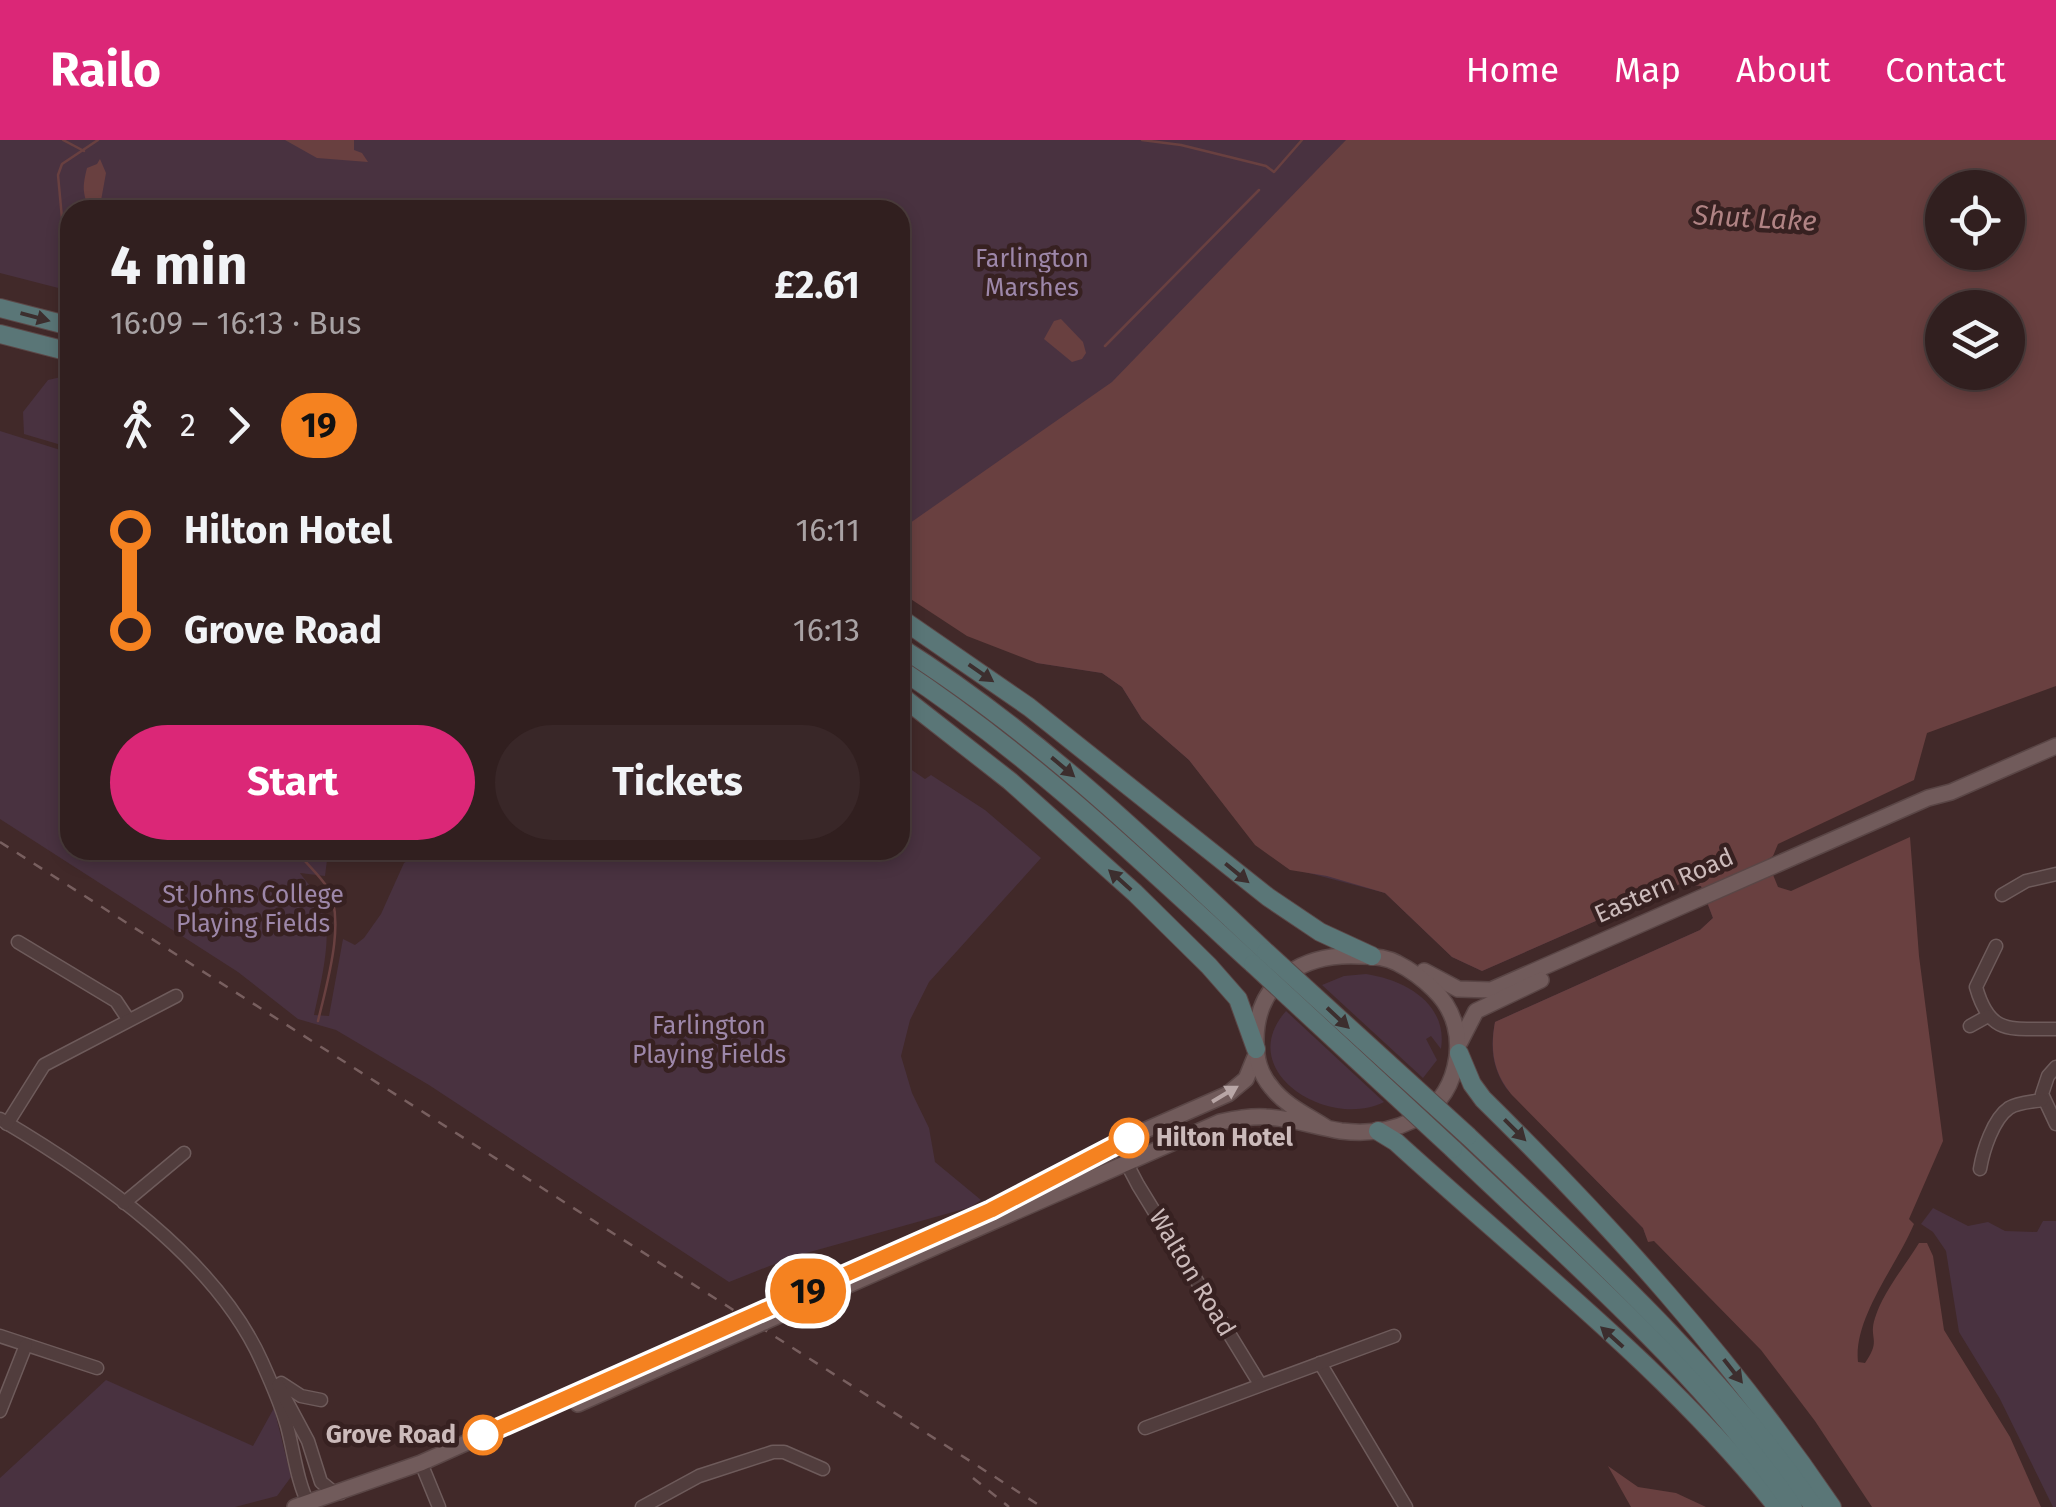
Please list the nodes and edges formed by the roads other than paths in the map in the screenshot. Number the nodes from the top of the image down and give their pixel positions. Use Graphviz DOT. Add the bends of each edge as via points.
graph roads {
  1 [pos="0,308"];
  2 [pos="60,323"];
  3 [pos="0,334"];
  4 [pos="60,349"];
  5 [pos="910,625"];
  6 [pos="910,653"];
  7 [pos="910,676"];
  8 [pos="910,703"];
  9 [pos="2056,746"];
  10 [pos="2056,874"];
  11 [pos="2002,896"];
  12 [pos="1656,922"];
  13 [pos="18,942"];
  14 [pos="1996,946"];
  15 [pos="1372,956"];
  16 [pos="1260,958"];
  17 [pos="1396,963"];
  18 [pos="176,996"];
  19 [pos="1988,1016"];
  20 [pos="128,1019"];
  21 [pos="1970,1026"];
  22 [pos="2056,1029"];
  23 [pos="1459,1049"];
  24 [pos="1256,1053"];
  25 [pos="2056,1067"];
  26 [pos="2042,1100"];
  27 [pos="4,1122"];
  28 [pos="2056,1124"];
  29 [pos="1328,1128"];
  30 [pos="1378,1131"];
  31 [pos="1116,1144"];
  32 [pos="184,1153"];
  33 [pos="1125,1162"];
  34 [pos="1980,1169"];
  35 [pos="124,1203"];
  36 [pos="760,1317"];
  37 [pos="0,1336"];
  38 [pos="1394,1336"];
  39 [pos="26,1346"];
  40 [pos="260,1358"];
  41 [pos="1320,1363"];
  42 [pos="97,1368"];
  43 [pos="270,1370"];
  44 [pos="1260,1384"];
  45 [pos="0,1412"];
  46 [pos="293,1419"];
  47 [pos="1145,1428"];
  48 [pos="423,1468"];
  49 [pos="823,1469"];
  50 [pos="341,1493"];
  51 [pos="312,1505"];
  52 [pos="439,1507"];
  53 [pos="642,1507"];
  54 [pos="1406,1507"];
  55 [pos="1777,1507"];
  56 [pos="1793,1507"];
  57 [pos="1814,1507"];
  58 [pos="1832,1507"];
  1 -- 2 [label="highway, one-way"];
  3 -- 4 [label="highway"];
  5 -- 15 [label="highway, one-way" via="1029,707 1268,898"];
  6 -- 16 [label="highway, one-way" via="1091,790"];
  7 -- 16 [label="highway" via="1070,796"];
  24 -- 8 [label="highway, one-way" via="1238,998 1208,966 1010,781"];
  9 -- 12 [label="main road, Eastern Road"];
  10 -- 11 [label="street"];
  12 -- 17 [label="main road, Eastern Road" via="1485,992 1452,987"];
  12 -- 23 [label="main road, Eastern Road" via="1481,1008"];
  13 -- 20 [label="street" via="107,995"];
  14 -- 19 [label="street" via="1976,987"];
  15 -- 17 [label="main road"];
  15 -- 24 [label="main road" via="1328,957 1282,976 1264,1000"];
  16 -- 56 [label="highway, bridge" via="1692,1379"];
  16 -- 57 [label="highway, one-way, bridge" via="1468,1136 1610,1271 1704,1367"];
  17 -- 23 [label="main road" via="1445,1002"];
  18 -- 20 [label="street"];
  19 -- 21 [label="street"];
  19 -- 22 [label="street" via="2011,1030"];
  20 -- 27 [label="street" via="44,1065"];
  23 -- 30 [label="main road" via="1448,1087 1432,1108"];
  23 -- 58 [label="highway, one-way" via="1483,1099 1729,1364"];
  24 -- 29 [label="main road" via="1273,1090"];
  31 -- 24 [label="main road, one-way" via="1228,1094 1246,1079"];
  25 -- 26 [label="street"];
  26 -- 28 [label="street"];
  26 -- 34 [label="street" via="2004,1113"];
  27 -- 35 [label="street"];
  29 -- 30 [label="main road"];
  29 -- 33 [label="main road" via="1266,1117 1234,1119"];
  55 -- 30 [label="highway, one-way" via="1661,1380"];
  31 -- 33 [label="street, Walton Road"];
  31 -- 36 [label="main road"];
  32 -- 35 [label="street"];
  33 -- 36 [label="main road"];
  33 -- 44 [label="street, Walton Road"];
  35 -- 40 [label="street" via="200,1274"];
  36 -- 48 [label="main road, bridge"];
  37 -- 39 [label="street"];
  38 -- 41 [label="street"];
  39 -- 42 [label="street"];
  39 -- 45 [label="street"];
  40 -- 43 [label="street"];
  40 -- 46 [label="street"];
  41 -- 44 [label="street"];
  41 -- 54 [label="street"];
  43 -- 46 [label="street"];
  43 -- 46 [label="street" via="310,1398"];
  44 -- 47 [label="street"];
  46 -- 50 [label="street" via="321,1482"];
  46 -- 51 [label="street"];
  48 -- 50 [label="main road"];
  48 -- 51 [label="main road"];
  48 -- 52 [label="street"];
  49 -- 53 [label="street" via="772,1452 699,1476"];
  50 -- 51 [label="main road"];
}
